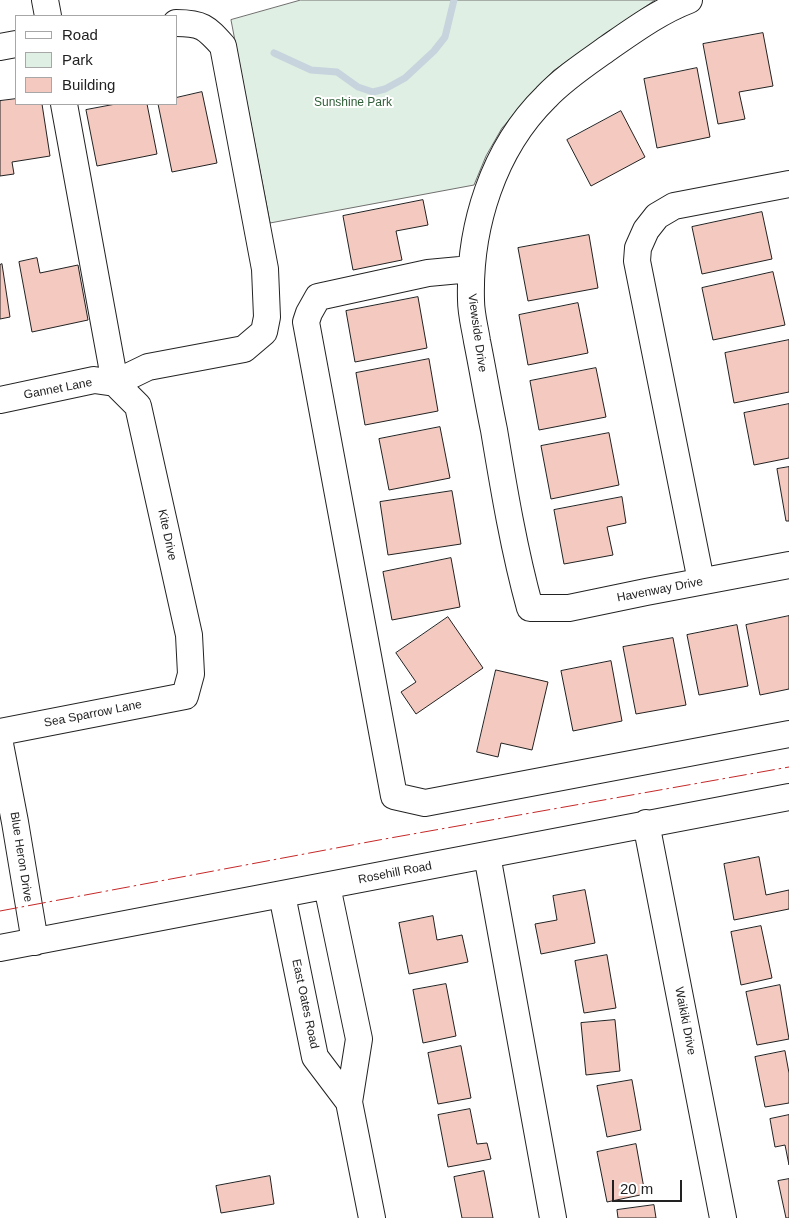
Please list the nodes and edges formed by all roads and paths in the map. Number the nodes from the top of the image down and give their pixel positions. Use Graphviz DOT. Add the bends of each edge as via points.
graph roads {
  1 [pos="45,0"];
  2 [pos="689,0"];
  3 [pos="48,15"];
  4 [pos="178,23"];
  5 [pos="15,44"];
  6 [pos="0,47"];
  7 [pos="64,105"];
  8 [pos="789,184"];
  9 [pos="471,269"];
  10 [pos="115,383"];
  11 [pos="0,400"];
  12 [pos="789,565"];
  13 [pos="701,581"];
  14 [pos="530,608"];
  15 [pos="186,696"];
  16 [pos="0,732"];
  17 [pos="789,734"];
  18 [pos="0,744"];
  19 [pos="789,797"];
  20 [pos="646,824"];
  21 [pos="487,855"];
  22 [pos="327,886"];
  23 [pos="282,895"];
  24 [pos="34,942"];
  25 [pos="0,948"];
  26 [pos="349,1102"];
  27 [pos="372,1218"];
  28 [pos="553,1218"];
  29 [pos="723,1218"];
  1 -- 3 [label="street"];
  2 -- 9 [label="street, Viewside Drive" via="654,18 592,60 545,97 523,122 494,173 474,239"];
  4 -- 10 [label="street" via="194,23 210,31 223,46 265,268 267,317 264,332 244,349 148,367"];
  5 -- 6 [label="street"];
  7 -- 10 [label="street"];
  8 -- 13 [label="street" via="674,206 657,216 638,248 637,261"];
  9 -- 14 [label="street, Viewside Drive" via="471,302 518,566"];
  9 -- 17 [label="street" via="428,273 318,297 306,322 394,796 425,803"];
  10 -- 11 [label="street, Gannet Lane" via="94,380"];
  10 -- 15 [label="street, Kite Drive" via="138,406 189,635 191,674"];
  12 -- 13 [label="street, Havenway Drive"];
  13 -- 14 [label="street, Havenway Drive" via="569,608"];
  15 -- 16 [label="street, Sea Sparrow Lane"];
  18 -- 24 [label="street, Blue Heron Drive"];
  19 -- 20 [label="street, Rosehill Road"];
  20 -- 21 [label="street, Rosehill Road"];
  20 -- 29 [label="street, Waikiki Drive"];
  21 -- 22 [label="street, Rosehill Road"];
  21 -- 28 [label="street"];
  22 -- 23 [label="street, Rosehill Road"];
  22 -- 26 [label="street, East Oates Road" via="359,1039"];
  23 -- 24 [label="street, Rosehill Road"];
  23 -- 26 [label="street, East Oates Road" via="316,1057"];
  24 -- 25 [label="street, Rosehill Road"];
  26 -- 27 [label="street, East Oates Road"];
}
